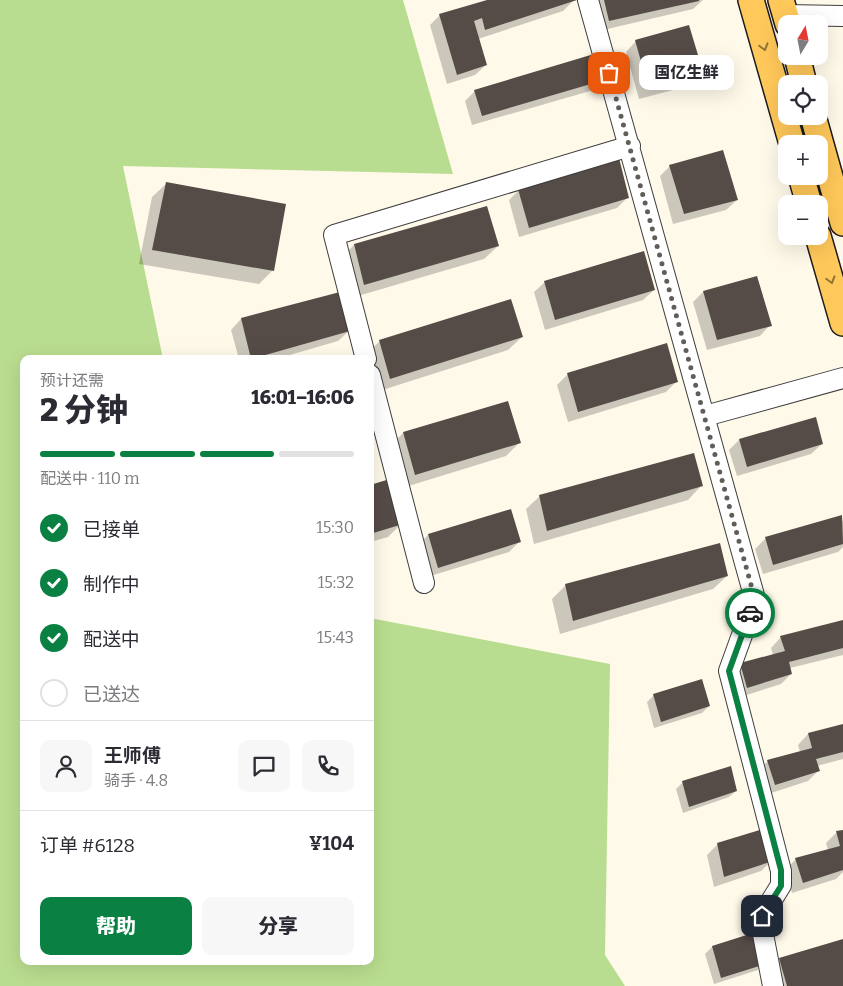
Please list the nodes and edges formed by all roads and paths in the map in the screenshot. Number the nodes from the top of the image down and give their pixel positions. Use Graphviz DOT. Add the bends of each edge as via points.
graph roads {
  1 [pos="588,0"];
  2 [pos="751,0"];
  3 [pos="785,13"];
  4 [pos="843,16"];
  5 [pos="817,125"];
  6 [pos="789,135"];
  7 [pos="630,146"];
  8 [pos="838,187"];
  9 [pos="843,223"];
  10 [pos="821,245"];
  11 [pos="843,323"];
  12 [pos="365,355"];
  13 [pos="843,378"];
  14 [pos="374,390"];
  15 [pos="704,416"];
  16 [pos="424,583"];
  17 [pos="773,986"];
  1 -- 7 [label="street"];
  2 -- 6 [label="main road, one-way"];
  3 -- 4 [label="street"];
  5 -- 8 [label="main road"];
  7 -- 12 [label="street" via="334,235"];
  7 -- 15 [label="street"];
  8 -- 9 [label="main road"];
  10 -- 11 [label="main road, one-way"];
  13 -- 15 [label="street"];
  14 -- 16 [label="street"];
  15 -- 17 [label="street" via="755,599 729,671 781,870 781,886 762,916"];
}
